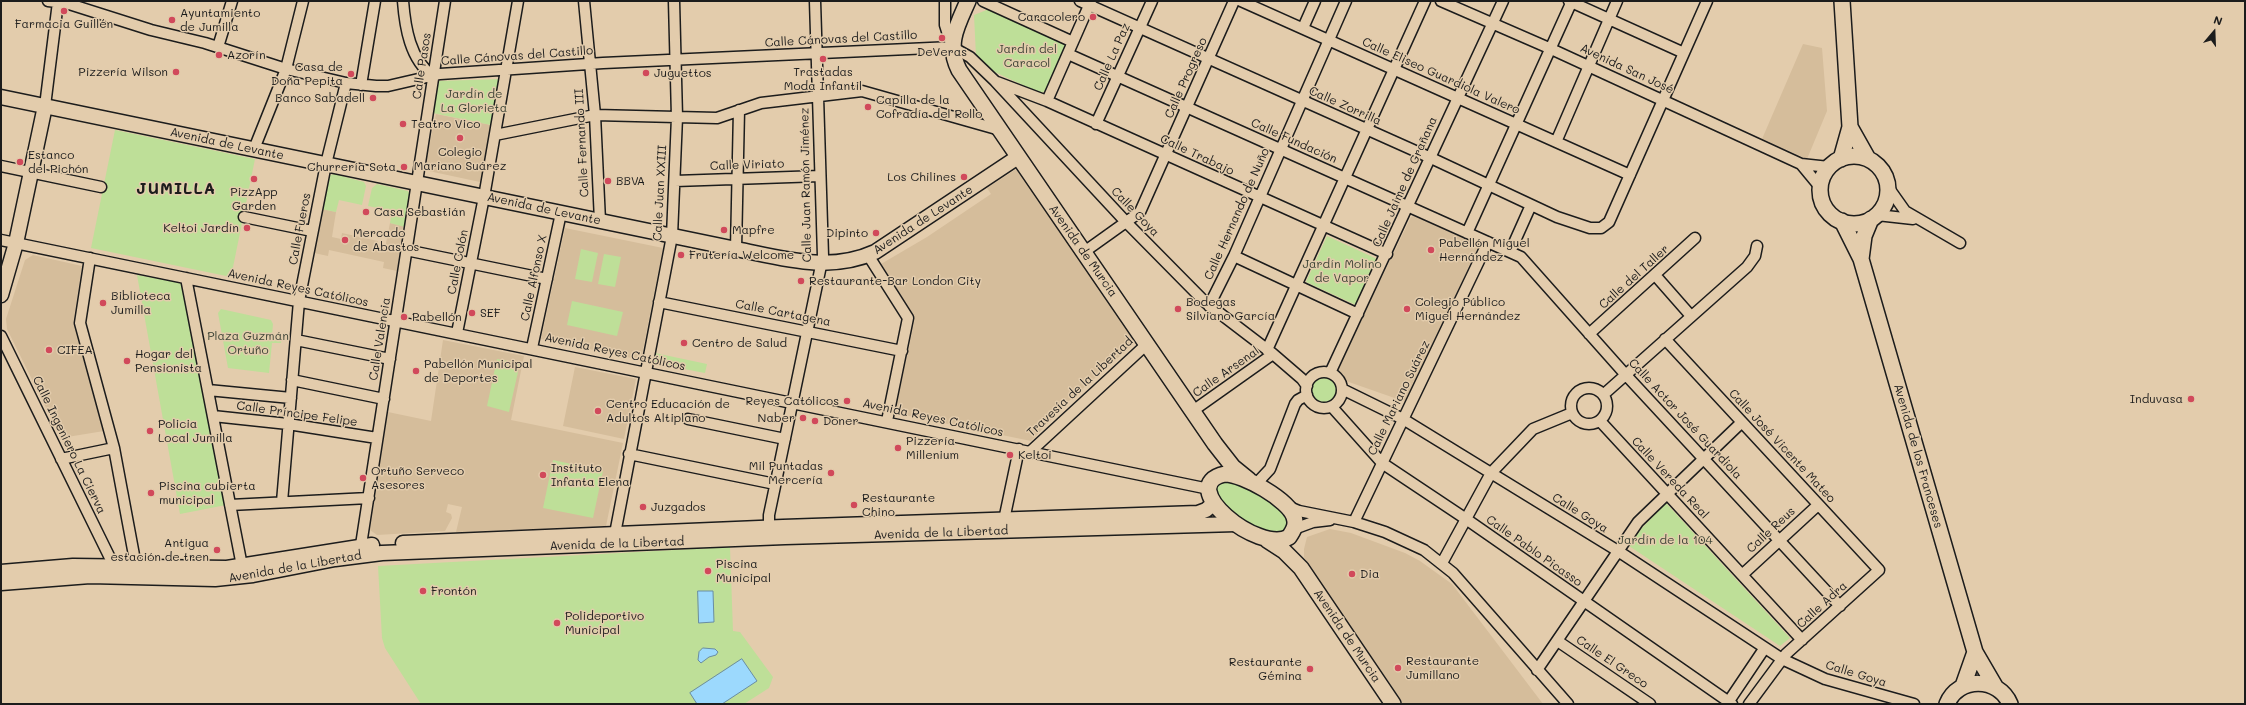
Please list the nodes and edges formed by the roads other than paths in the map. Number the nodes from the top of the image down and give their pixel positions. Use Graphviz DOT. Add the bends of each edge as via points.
graph roads {
  1 [pos="232,1"];
  2 [pos="303,1"];
  3 [pos="375,1"];
  4 [pos="403,1"];
  5 [pos="445,1"];
  6 [pos="518,1"];
  7 [pos="584,1"];
  8 [pos="674,1"];
  9 [pos="815,1"];
  10 [pos="945,1"];
  11 [pos="968,1"];
  12 [pos="982,1"];
  13 [pos="1152,1"];
  14 [pos="1234,1"];
  15 [pos="1241,1"];
  16 [pos="1315,1"];
  17 [pos="1346,1"];
  18 [pos="1424,1"];
  19 [pos="1503,1"];
  20 [pos="1571,1"];
  21 [pos="1617,1"];
  22 [pos="1707,1"];
  23 [pos="1842,1"];
  24 [pos="54,2"];
  25 [pos="1087,2"];
  26 [pos="1446,2"];
  27 [pos="76,4"];
  28 [pos="1263,5"];
  29 [pos="1609,19"];
  30 [pos="1492,23"];
  31 [pos="1140,28"];
  32 [pos="1302,28"];
  33 [pos="1328,40"];
  34 [pos="1073,42"];
  35 [pos="218,47"];
  36 [pos="952,47"];
  37 [pos="1549,48"];
  38 [pos="1684,53"];
  39 [pos="816,54"];
  40 [pos="1068,54"];
  41 [pos="1208,59"];
  42 [pos="676,60"];
  43 [pos="591,64"];
  44 [pos="1588,66"];
  45 [pos="286,69"];
  46 [pos="1394,69"];
  47 [pos="507,70"];
  48 [pos="433,76"];
  49 [pos="1118,76"];
  50 [pos="995,81"];
  51 [pos="346,83"];
  52 [pos="361,85"];
  53 [pos="1,97"];
  54 [pos="818,97"];
  55 [pos="1458,98"];
  56 [pos="1047,101"];
  57 [pos="1302,101"];
  58 [pos="1663,101"];
  59 [pos="45,106"];
  60 [pos="1188,106"];
  61 [pos="739,110"];
  62 [pos="594,115"];
  63 [pos="677,117"];
  64 [pos="1096,124"];
  65 [pos="1516,124"];
  66 [pos="1850,127"];
  67 [pos="1000,130"];
  68 [pos="1367,130"];
  69 [pos="495,135"];
  70 [pos="1556,142"];
  71 [pos="254,149"];
  72 [pos="1280,149"];
  73 [pos="1166,155"];
  74 [pos="1018,157"];
  75 [pos="1431,158"];
  76 [pos="1868,159"];
  77 [pos="1835,163"];
  78 [pos="326,164"];
  79 [pos="1801,164"];
  80 [pos="1,166"];
  81 [pos="30,172"];
  82 [pos="1630,175"];
  83 [pos="820,176"];
  84 [pos="1345,178"];
  85 [pos="736,179"];
  86 [pos="674,181"];
  87 [pos="417,183"];
  88 [pos="1488,186"];
  89 [pos="101,187"];
  90 [pos="1820,187"];
  91 [pos="1888,187"];
  92 [pos="484,197"];
  93 [pos="1259,198"];
  94 [pos="1531,205"];
  95 [pos="1409,206"];
  96 [pos="561,213"];
  97 [pos="244,217"];
  98 [pos="1874,217"];
  99 [pos="1917,220"];
  100 [pos="600,221"];
  101 [pos="1126,222"];
  102 [pos="1842,222"];
  103 [pos="1323,226"];
  104 [pos="312,231"];
  105 [pos="1467,233"];
  106 [pos="672,236"];
  107 [pos="1695,238"];
  108 [pos="1,240"];
  109 [pos="1488,242"];
  110 [pos="16,243"];
  111 [pos="1960,243"];
  112 [pos="1757,246"];
  113 [pos="736,249"];
  114 [pos="406,250"];
  115 [pos="1084,252"];
  116 [pos="1510,252"];
  117 [pos="1387,254"];
  118 [pos="868,255"];
  119 [pos="1234,256"];
  120 [pos="90,258"];
  121 [pos="1861,259"];
  122 [pos="471,263"];
  123 [pos="822,264"];
  124 [pos="1654,275"];
  125 [pos="186,278"];
  126 [pos="547,279"];
  127 [pos="1296,286"];
  128 [pos="2,290"];
  129 [pos="299,301"];
  130 [pos="658,302"];
  131 [pos="1209,306"];
  132 [pos="1358,314"];
  133 [pos="1691,316"];
  134 [pos="396,321"];
  135 [pos="808,331"];
  136 [pos="457,333"];
  137 [pos="1589,334"];
  138 [pos="1,336"];
  139 [pos="1665,339"];
  140 [pos="296,340"];
  141 [pos="1148,343"];
  142 [pos="532,348"];
  143 [pos="902,351"];
  144 [pos="1270,352"];
  145 [pos="390,359"];
  146 [pos="646,373"];
  147 [pos="1330,373"];
  148 [pos="1625,374"];
  149 [pos="292,380"];
  150 [pos="1342,389"];
  151 [pos="208,390"];
  152 [pos="1307,391"];
  153 [pos="1603,395"];
  154 [pos="291,398"];
  155 [pos="384,399"];
  156 [pos="793,402"];
  157 [pos="1332,407"];
  158 [pos="1194,410"];
  159 [pos="1572,413"];
  160 [pos="213,416"];
  161 [pos="688,419"];
  162 [pos="1403,419"];
  163 [pos="888,421"];
  164 [pos="1600,421"];
  165 [pos="1742,422"];
  166 [pos="288,424"];
  167 [pos="377,438"];
  168 [pos="785,439"];
  169 [pos="1218,447"];
  170 [pos="114,448"];
  171 [pos="1019,448"];
  172 [pos="1031,451"];
  173 [pos="629,454"];
  174 [pos="1704,458"];
  175 [pos="61,460"];
  176 [pos="1382,463"];
  177 [pos="1491,473"];
  178 [pos="1252,482"];
  179 [pos="1213,483"];
  180 [pos="776,484"];
  181 [pos="1666,494"];
  182 [pos="369,498"];
  183 [pos="282,502"];
  184 [pos="1213,504"];
  185 [pos="1818,504"];
  186 [pos="230,505"];
  187 [pos="1287,506"];
  188 [pos="1338,519"];
  189 [pos="1466,519"];
  190 [pos="1004,520"];
  191 [pos="1354,522"];
  192 [pos="1236,524"];
  193 [pos="1294,530"];
  194 [pos="769,533"];
  195 [pos="1264,539"];
  196 [pos="614,540"];
  197 [pos="1779,541"];
  198 [pos="362,550"];
  199 [pos="1618,551"];
  200 [pos="1442,563"];
  201 [pos="112,566"];
  202 [pos="136,566"];
  203 [pos="242,566"];
  204 [pos="1301,568"];
  205 [pos="1879,570"];
  206 [pos="1,572"];
  207 [pos="1742,575"];
  208 [pos="1,583"];
  209 [pos="1584,602"];
  210 [pos="1840,606"];
  211 [pos="1802,640"];
  212 [pos="1559,642"];
  213 [pos="1764,649"];
  214 [pos="1975,652"];
  215 [pos="1782,659"];
  216 [pos="1538,670"];
  217 [pos="1963,686"];
  218 [pos="1996,688"];
  219 [pos="1394,704"];
  220 [pos="1568,704"];
  221 [pos="1650,704"];
  222 [pos="1729,704"];
  223 [pos="1749,704"];
  224 [pos="1914,704"];
  225 [pos="1947,704"];
  226 [pos="2010,704"];
  1 -- 35 [label="street"];
  2 -- 45 [label="street"];
  3 -- 52 [label="street"];
  4 -- 48 [label="street" via="410,47 427,72"];
  5 -- 48 [label="street, Calle Pasos"];
  6 -- 47 [label="street, Calle Colón"];
  7 -- 43 [label="street, Calle Fernando III"];
  8 -- 42 [label="street, Calle Juan XXIII"];
  9 -- 39 [label="street, Calle Juan Ramón Jiménez"];
  10 -- 36 [label="street" via="945,25"];
  11 -- 36 [label="main road"];
  12 -- 34 [label="street"];
  13 -- 31 [label="street, Calle La Paz"];
  14 -- 41 [label="street, Calle Progreso"];
  15 -- 28 [label="street, Calle Eliseo Guardiola Valero"];
  16 -- 32 [label="street"];
  17 -- 33 [label="street, Calle Hernando de Nuño"];
  18 -- 46 [label="street"];
  19 -- 30 [label="street, Calle Jaime de Grañana"];
  20 -- 29 [label="street"];
  20 -- 37 [label="street"];
  21 -- 29 [label="street"];
  22 -- 38 [label="street"];
  23 -- 66 [label="main road"];
  24 -- 27 [label="street, Calle Cánovas del Castillo"];
  24 -- 59 [label="street"];
  25 -- 31 [label="street, Calle Zorrilla"];
  25 -- 34 [label="street"];
  26 -- 30 [label="street, Avenida San José"];
  27 -- 35 [label="street, Calle Cánovas del Castillo" via="151,30"];
  28 -- 32 [label="street, Calle Eliseo Guardiola Valero"];
  29 -- 38 [label="street"];
  29 -- 44 [label="street"];
  30 -- 37 [label="street, Avenida San José"];
  30 -- 55 [label="street, Calle Jaime de Grañana"];
  31 -- 41 [label="street, Calle Zorrilla"];
  31 -- 49 [label="street, Calle La Paz"];
  32 -- 33 [label="street, Calle Eliseo Guardiola Valero"];
  33 -- 46 [label="street, Calle Eliseo Guardiola Valero"];
  33 -- 57 [label="street, Calle Hernando de Nuño"];
  34 -- 40 [label="street"];
  35 -- 45 [label="street, Calle Cánovas del Castillo"];
  36 -- 39 [label="street, Calle Cánovas del Castillo"];
  36 -- 50 [label="street, Calle Goya" via="970,57"];
  36 -- 67 [label="main road, Avenida de Murcia" via="959,70"];
  37 -- 44 [label="street, Avenida San José"];
  37 -- 65 [label="street"];
  38 -- 58 [label="street"];
  39 -- 42 [label="street, Calle Cánovas del Castillo"];
  39 -- 54 [label="street, Calle Juan Ramón Jiménez"];
  40 -- 49 [label="street, Calle Fundación"];
  40 -- 56 [label="street"];
  41 -- 57 [label="street, Calle Zorrilla"];
  41 -- 60 [label="street, Calle Progreso"];
  42 -- 43 [label="street, Calle Cánovas del Castillo"];
  42 -- 63 [label="street, Calle Juan XXIII"];
  43 -- 47 [label="street, Calle Cánovas del Castillo"];
  43 -- 62 [label="street, Calle Fernando III"];
  44 -- 58 [label="street, Avenida San José"];
  44 -- 70 [label="street"];
  45 -- 51 [label="street, Calle Cánovas del Castillo"];
  45 -- 71 [label="street"];
  46 -- 55 [label="street, Calle Eliseo Guardiola Valero"];
  46 -- 68 [label="street"];
  47 -- 48 [label="street, Calle Cánovas del Castillo"];
  47 -- 69 [label="street, Calle Colón"];
  48 -- 52 [label="street, Calle Cánovas del Castillo" via="388,86"];
  48 -- 87 [label="street, Calle Pasos"];
  49 -- 60 [label="street, Calle Fundación"];
  49 -- 64 [label="street, Calle La Paz"];
  50 -- 56 [label="street, Calle Trabajo"];
  50 -- 101 [label="street, Calle Goya"];
  51 -- 52 [label="street, Calle Cánovas del Castillo"];
  51 -- 78 [label="street, Calle Fueros"];
  53 -- 59 [label="main road, Avenida de Levante"];
  54 -- 61 [label="street" via="761,103"];
  54 -- 67 [label="street" via="862,91"];
  54 -- 83 [label="street, Calle Juan Ramón Jiménez"];
  55 -- 65 [label="street, Calle Eliseo Guardiola Valero"];
  55 -- 75 [label="street, Calle Jaime de Grañana"];
  56 -- 64 [label="street, Calle Trabajo"];
  57 -- 68 [label="street, Calle Zorrilla"];
  57 -- 72 [label="street, Calle Hernando de Nuño"];
  58 -- 79 [label="street, Avenida San José"];
  58 -- 82 [label="street"];
  59 -- 71 [label="main road, Avenida de Levante"];
  59 -- 81 [label="main road"];
  60 -- 72 [label="street, Calle Fundación"];
  60 -- 73 [label="street, Calle Progreso"];
  61 -- 63 [label="street" via="717,118"];
  61 -- 85 [label="street"];
  62 -- 63 [label="street"];
  62 -- 69 [label="street"];
  62 -- 100 [label="street, Calle Fernando III"];
  63 -- 86 [label="street, Calle Juan XXIII"];
  64 -- 73 [label="street, Calle Trabajo"];
  65 -- 70 [label="street, Calle Eliseo Guardiola Valero"];
  65 -- 88 [label="street"];
  66 -- 76 [label="main road"];
  66 -- 77 [label="main road"];
  67 -- 74 [label="main road, Avenida de Murcia"];
  68 -- 75 [label="street, Calle Zorrilla"];
  68 -- 84 [label="street"];
  69 -- 92 [label="street, Calle Colón"];
  70 -- 82 [label="street, Calle Eliseo Guardiola Valero"];
  71 -- 78 [label="main road, Avenida de Levante"];
  72 -- 84 [label="street, Calle Fundación"];
  72 -- 93 [label="street, Calle Hernando de Nuño"];
  73 -- 93 [label="street, Calle Trabajo"];
  73 -- 101 [label="street, Calle Progreso" via="1140,212"];
  74 -- 115 [label="main road, Avenida de Murcia"];
  74 -- 118 [label="main road, Avenida de Levante"];
  75 -- 88 [label="street, Calle Zorrilla"];
  75 -- 95 [label="street, Calle Jaime de Grañana"];
  76 -- 77 [label="main road" via="1854,157"];
  76 -- 91 [label="main road" via="1878,166"];
  77 -- 79 [label="street, Avenida San José"];
  77 -- 90 [label="main road" via="1824,173"];
  78 -- 87 [label="main road, Avenida de Levante"];
  78 -- 104 [label="street, Calle Fueros"];
  79 -- 90 [label="street, Avenida San José"];
  80 -- 81 [label="street"];
  81 -- 89 [label="street"];
  81 -- 110 [label="main road"];
  82 -- 94 [label="street, Calle Zorrilla" via="1609,222 1601,228 1581,226"];
  83 -- 85 [label="street, Calle Viriato"];
  83 -- 123 [label="street, Calle Juan Ramón Jiménez"];
  84 -- 95 [label="street, Calle Fundación"];
  84 -- 103 [label="street"];
  85 -- 86 [label="street, Calle Viriato"];
  85 -- 113 [label="street"];
  86 -- 106 [label="street, Calle Juan XXIII"];
  87 -- 92 [label="main road, Avenida de Levante"];
  87 -- 114 [label="street, Calle Valencia"];
  88 -- 94 [label="street, Calle Zorrilla"];
  88 -- 105 [label="street"];
  90 -- 102 [label="main road" via="1825,208"];
  91 -- 98 [label="main road" via="1885,202"];
  91 -- 99 [label="street" via="1905,211"];
  92 -- 96 [label="main road, Avenida de Levante"];
  92 -- 122 [label="street, Calle Colón"];
  93 -- 103 [label="street, Calle Trabajo"];
  93 -- 119 [label="street, Calle Hernando de Nuño"];
  94 -- 116 [label="street"];
  95 -- 105 [label="street, Calle Fundación"];
  95 -- 117 [label="street, Calle Jaime de Grañana"];
  96 -- 100 [label="main road, Avenida de Levante"];
  96 -- 126 [label="street, Calle Alfonso X"];
  97 -- 104 [label="street"];
  98 -- 99 [label="street"];
  98 -- 102 [label="main road" via="1852,224"];
  98 -- 121 [label="main road" via="1864,236"];
  99 -- 111 [label="street"];
  100 -- 106 [label="main road, Avenida de Levante"];
  101 -- 115 [label="street, Calle Progreso"];
  101 -- 131 [label="street, Calle Goya"];
  102 -- 121 [label="main road"];
  103 -- 117 [label="street, Calle Trabajo"];
  103 -- 127 [label="street"];
  104 -- 129 [label="street, Calle Fueros"];
  105 -- 109 [label="street, Calle Fundación"];
  106 -- 113 [label="main road, Avenida de Levante"];
  106 -- 130 [label="street, Calle Juan XXIII"];
  107 -- 124 [label="street, Calle del Taller"];
  108 -- 110 [label="street, Avenida Reyes Católicos"];
  109 -- 116 [label="street, Calle Fundación"];
  109 -- 162 [label="street, Calle Mariano Suárez"];
  110 -- 120 [label="street, Avenida Reyes Católicos"];
  110 -- 128 [label="main road"];
  112 -- 133 [label="street" via="1755,256 1747,267"];
  113 -- 123 [label="main road, Avenida de Levante"];
  114 -- 122 [label="street"];
  114 -- 134 [label="street, Calle Valencia"];
  115 -- 141 [label="main road, Avenida de Murcia"];
  116 -- 137 [label="street, Calle Actor José Guardiola" via="1521,257"];
  117 -- 132 [label="street, Calle Jaime de Grañana"];
  118 -- 123 [label="main road, Avenida de Levante" via="849,261"];
  118 -- 143 [label="street" via="908,318"];
  119 -- 127 [label="street"];
  119 -- 131 [label="street, Calle Hernando de Nuño"];
  120 -- 125 [label="street, Avenida Reyes Católicos"];
  120 -- 170 [label="street" via="80,323"];
  121 -- 214 [label="main road, Avenida de los Franceses"];
  122 -- 126 [label="street"];
  122 -- 136 [label="street, Calle Colón"];
  123 -- 135 [label="street, Calle Juan Ramón Jiménez"];
  124 -- 133 [label="street"];
  124 -- 137 [label="street, Calle del Taller"];
  125 -- 129 [label="street, Avenida Reyes Católicos"];
  125 -- 151 [label="street"];
  126 -- 142 [label="street, Calle Alfonso X"];
  127 -- 132 [label="street"];
  127 -- 144 [label="street"];
  129 -- 134 [label="street, Avenida Reyes Católicos"];
  129 -- 140 [label="street, Calle Fueros"];
  130 -- 135 [label="street, Calle Cartagena"];
  130 -- 146 [label="street, Calle Juan XXIII"];
  131 -- 144 [label="street, Calle Goya"];
  132 -- 147 [label="street, Calle Jaime de Grañana"];
  133 -- 139 [label="street"];
  134 -- 136 [label="street, Avenida Reyes Católicos"];
  134 -- 145 [label="street, Calle Valencia"];
  135 -- 143 [label="street, Calle Cartagena"];
  135 -- 156 [label="street, Calle Juan Ramón Jiménez"];
  136 -- 142 [label="street, Avenida Reyes Católicos"];
  137 -- 148 [label="street, Calle Actor José Guardiola"];
  138 -- 175 [label="street, Calle Ingeniero La Cierva"];
  139 -- 148 [label="street"];
  139 -- 165 [label="street, Calle José Vicente Mateo"];
  140 -- 145 [label="street"];
  140 -- 149 [label="street, Calle Fueros"];
  141 -- 158 [label="main road, Avenida de Murcia"];
  141 -- 172 [label="street, Travesía de la Libertad"];
  142 -- 146 [label="street, Avenida Reyes Católicos"];
  143 -- 163 [label="street"];
  144 -- 152 [label="street, Calle Goya" via="1302,379"];
  144 -- 158 [label="street, Calle Arsenal"];
  145 -- 155 [label="street, Calle Valencia"];
  146 -- 156 [label="street, Avenida Reyes Católicos"];
  146 -- 173 [label="street, Calle Juan XXIII"];
  147 -- 150 [label="street" via="1339,380"];
  147 -- 152 [label="street" via="1315,374"];
  148 -- 153 [label="street"];
  148 -- 174 [label="street, Calle Actor José Guardiola"];
  149 -- 154 [label="street, Calle Fueros"];
  149 -- 155 [label="street"];
  150 -- 157 [label="street" via="1339,401"];
  150 -- 162 [label="street, Calle Goya"];
  151 -- 154 [label="street"];
  151 -- 160 [label="street"];
  152 -- 157 [label="street" via="1313,404 1318,407"];
  152 -- 178 [label="street" via="1295,404 1270,469"];
  153 -- 159 [label="street" via="1592,388 1579,390 1571,400"];
  153 -- 164 [label="street" via="1607,408"];
  154 -- 166 [label="street, Calle Fueros"];
  155 -- 167 [label="street, Calle Valencia"];
  156 -- 163 [label="street, Avenida Reyes Católicos"];
  156 -- 168 [label="street, Calle Juan Ramón Jiménez"];
  157 -- 176 [label="street, Calle Pablo Picasso"];
  158 -- 169 [label="main road, Avenida de Murcia"];
  159 -- 164 [label="street" via="1581,423 1594,424"];
  159 -- 177 [label="street" via="1534,429"];
  160 -- 166 [label="street, Calle Príncipe Felipe"];
  160 -- 186 [label="street"];
  161 -- 168 [label="street"];
  162 -- 176 [label="street, Calle Mariano Suárez"];
  162 -- 177 [label="street, Calle Goya"];
  163 -- 171 [label="street, Avenida Reyes Católicos"];
  164 -- 181 [label="street, Calle Vereda Real"];
  165 -- 174 [label="street"];
  165 -- 185 [label="street, Calle José Vicente Mateo"];
  166 -- 167 [label="street, Calle Príncipe Felipe"];
  166 -- 183 [label="street, Calle Fueros"];
  167 -- 182 [label="street, Calle Valencia"];
  168 -- 180 [label="street, Calle Juan Ramón Jiménez"];
  169 -- 178 [label="main road, Avenida de Murcia" via="1233,467"];
  169 -- 179 [label="main road" via="1218,465"];
  170 -- 175 [label="street"];
  170 -- 202 [label="street"];
  171 -- 172 [label="street, Avenida Reyes Católicos"];
  171 -- 190 [label="street"];
  172 -- 179 [label="street, Avenida Reyes Católicos"];
  173 -- 180 [label="street"];
  173 -- 196 [label="street"];
  174 -- 181 [label="street"];
  174 -- 197 [label="street, Calle Actor José Guardiola"];
  175 -- 201 [label="street, Calle Ingeniero La Cierva"];
  176 -- 189 [label="street, Calle Pablo Picasso"];
  176 -- 191 [label="street, Calle Mariano Suárez"];
  177 -- 189 [label="street"];
  177 -- 199 [label="street, Calle Goya"];
  178 -- 179 [label="main road" via="1229,474"];
  178 -- 187 [label="main road"];
  179 -- 184 [label="main road" via="1209,496"];
  180 -- 194 [label="street, Calle Juan Ramón Jiménez" via="769,515"];
  181 -- 199 [label="street" via="1638,522"];
  181 -- 207 [label="street, Calle Vereda Real"];
  182 -- 183 [label="street"];
  182 -- 198 [label="street, Calle Valencia"];
  183 -- 186 [label="street"];
  184 -- 190 [label="main road" via="1198,513"];
  184 -- 192 [label="main road"];
  185 -- 197 [label="street, Calle Reus"];
  185 -- 205 [label="street, Calle José Vicente Mateo"];
  186 -- 203 [label="street"];
  187 -- 188 [label="street"];
  187 -- 193 [label="main road" via="1295,518"];
  188 -- 191 [label="street"];
  188 -- 193 [label="street" via="1313,522"];
  189 -- 200 [label="street"];
  189 -- 209 [label="street, Calle Pablo Picasso"];
  190 -- 194 [label="main road"];
  191 -- 200 [label="street" via="1405,540"];
  192 -- 194 [label="main road, Avenida de la Libertad"];
  192 -- 195 [label="main road"];
  193 -- 195 [label="main road" via="1284,540"];
  193 -- 204 [label="main road" via="1294,550"];
  194 -- 196 [label="main road"];
  195 -- 204 [label="main road" via="1284,551"];
  196 -- 198 [label="main road" via="460,540"];
  197 -- 207 [label="street, Calle Reus"];
  197 -- 210 [label="street, Calle Actor José Guardiola"];
  198 -- 203 [label="main road"];
  198 -- 208 [label="main road, Avenida de la Libertad" via="253,575 215,580 90,576"];
  199 -- 209 [label="street"];
  199 -- 213 [label="street, Calle Goya"];
  200 -- 216 [label="street"];
  201 -- 202 [label="main road"];
  201 -- 206 [label="main road" via="52,567"];
  202 -- 203 [label="main road" via="198,569"];
  204 -- 219 [label="main road, Avenida de Murcia"];
  205 -- 210 [label="street, Calle Adra"];
  207 -- 211 [label="street, Calle Vereda Real"];
  209 -- 212 [label="street"];
  209 -- 222 [label="street, Calle Pablo Picasso"];
  210 -- 211 [label="street, Calle Adra"];
  211 -- 215 [label="street, Calle Adra"];
  212 -- 216 [label="street"];
  212 -- 221 [label="street, Calle El Greco"];
  213 -- 215 [label="street, Calle Goya"];
  213 -- 222 [label="street"];
  214 -- 217 [label="main road"];
  214 -- 218 [label="main road, Avenida de los Franceses"];
  215 -- 223 [label="street, Calle Adra"];
  215 -- 224 [label="street, Calle Goya" via="1825,679"];
  216 -- 220 [label="street"];
  217 -- 218 [label="main road" via="1980,683"];
  217 -- 225 [label="main road"];
  218 -- 226 [label="main road, Avenida de los Franceses"];
}
